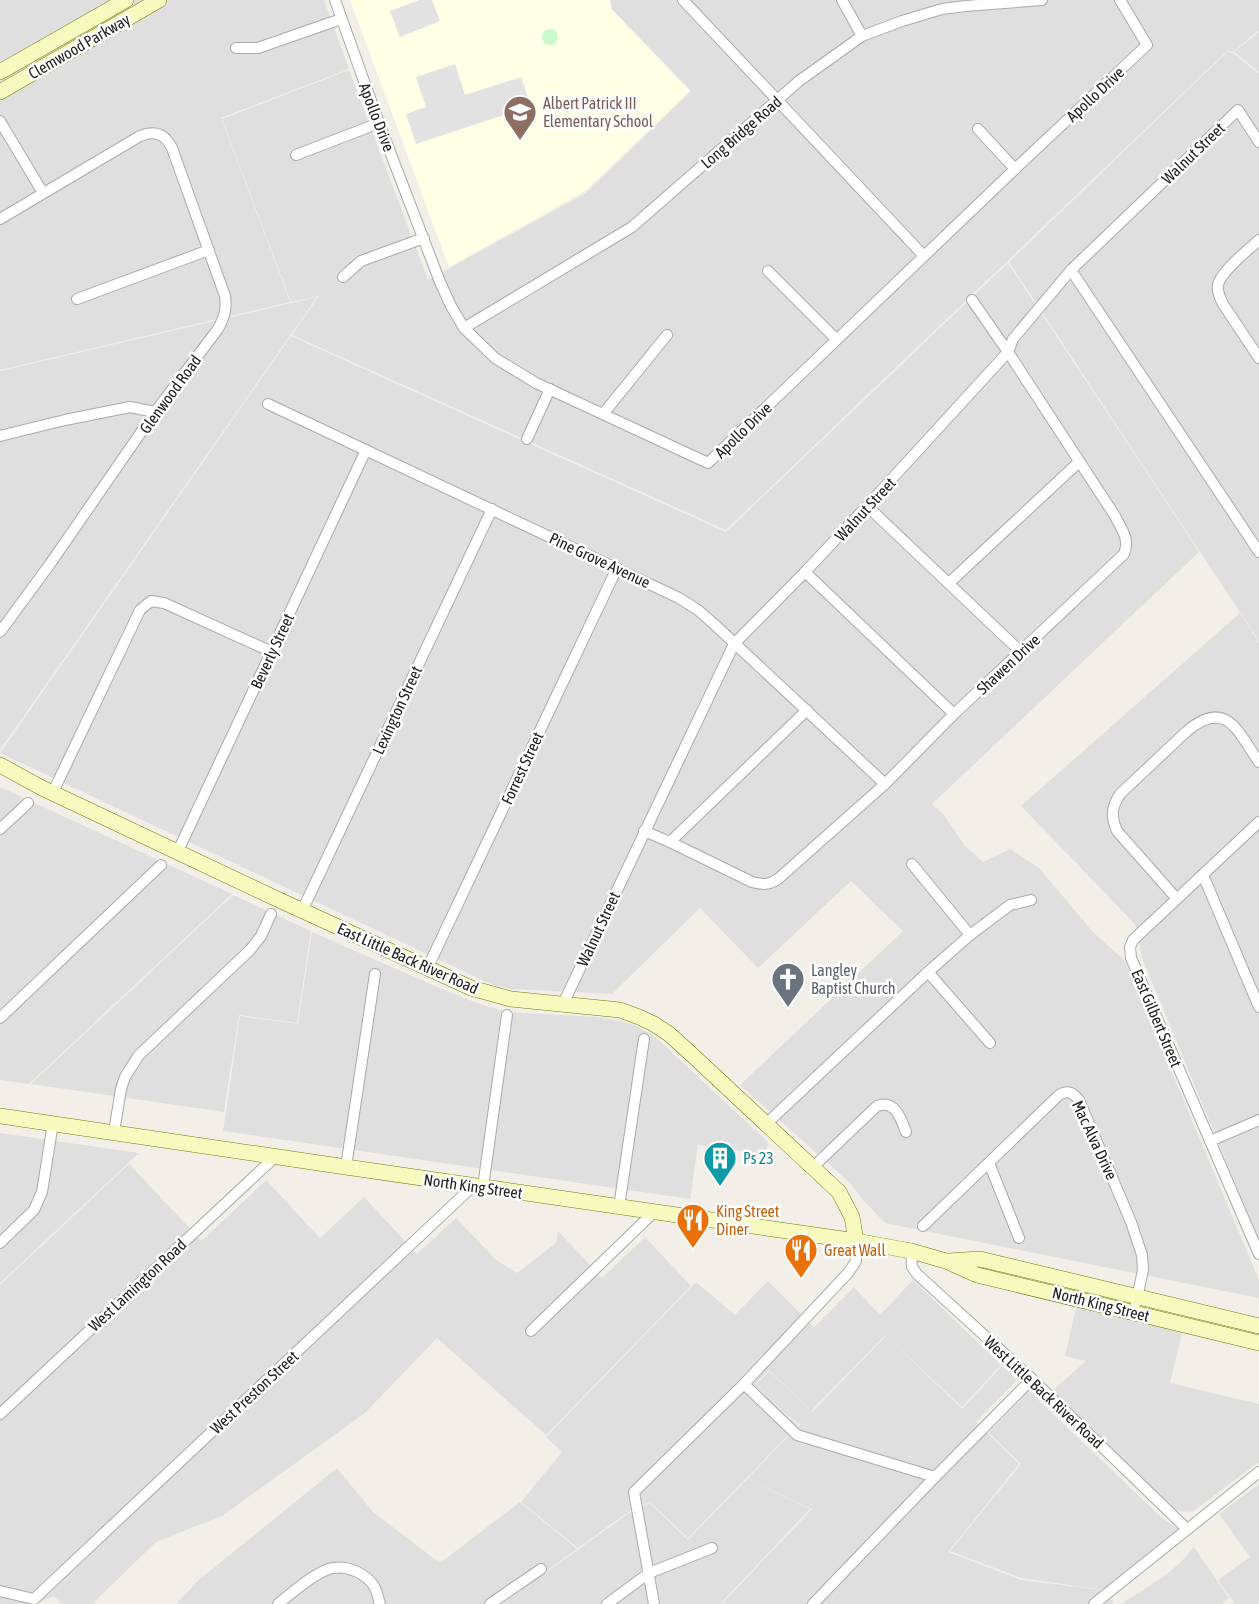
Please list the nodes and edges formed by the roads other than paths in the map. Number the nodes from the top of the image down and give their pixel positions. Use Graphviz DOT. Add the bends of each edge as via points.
graph roads {
  1 [pos="126,0"];
  2 [pos="159,0"];
  3 [pos="335,0"];
  4 [pos="683,0"];
  5 [pos="842,0"];
  6 [pos="1042,0"];
  7 [pos="1120,0"];
  8 [pos="341,19"];
  9 [pos="862,36"];
  10 [pos="236,48"];
  11 [pos="0,72"];
  12 [pos="0,92"];
  13 [pos="778,100"];
  14 [pos="0,121"];
  15 [pos="379,123"];
  16 [pos="978,129"];
  17 [pos="1259,142"];
  18 [pos="296,155"];
  19 [pos="1015,169"];
  20 [pos="43,193"];
  21 [pos="0,219"];
  22 [pos="424,238"];
  23 [pos="1259,240"];
  24 [pos="208,250"];
  25 [pos="924,256"];
  26 [pos="1071,270"];
  27 [pos="768,271"];
  28 [pos="343,277"];
  29 [pos="77,299"];
  30 [pos="972,300"];
  31 [pos="464,328"];
  32 [pos="667,335"];
  33 [pos="836,339"];
  34 [pos="1008,352"];
  35 [pos="1259,358"];
  36 [pos="550,389"];
  37 [pos="268,404"];
  38 [pos="155,412"];
  39 [pos="603,414"];
  40 [pos="0,436"];
  41 [pos="527,439"];
  42 [pos="366,450"];
  43 [pos="1079,462"];
  44 [pos="867,506"];
  45 [pos="492,509"];
  46 [pos="1259,552"];
  47 [pos="617,568"];
  48 [pos="805,572"];
  49 [pos="949,583"];
  50 [pos="0,632"];
  51 [pos="734,644"];
  52 [pos="272,652"];
  53 [pos="1021,652"];
  54 [pos="807,710"];
  55 [pos="954,714"];
  56 [pos="1259,762"];
  57 [pos="0,765"];
  58 [pos="885,784"];
  59 [pos="53,792"];
  60 [pos="28,803"];
  61 [pos="1259,822"];
  62 [pos="0,829"];
  63 [pos="644,831"];
  64 [pos="670,842"];
  65 [pos="178,851"];
  66 [pos="912,864"];
  67 [pos="161,865"];
  68 [pos="1203,875"];
  69 [pos="1177,898"];
  70 [pos="1031,900"];
  71 [pos="302,911"];
  72 [pos="272,914"];
  73 [pos="970,935"];
  74 [pos="427,969"];
  75 [pos="928,972"];
  76 [pos="375,974"];
  77 [pos="563,1004"];
  78 [pos="1259,1007"];
  79 [pos="507,1016"];
  80 [pos="0,1017"];
  81 [pos="644,1039"];
  82 [pos="990,1043"];
  83 [pos="0,1116"];
  84 [pos="1259,1120"];
  85 [pos="53,1124"];
  86 [pos="766,1124"];
  87 [pos="114,1132"];
  88 [pos="906,1132"];
  89 [pos="1210,1141"];
  90 [pos="275,1157"];
  91 [pos="989,1163"];
  92 [pos="346,1167"];
  93 [pos="813,1167"];
  94 [pos="478,1186"];
  95 [pos="619,1207"];
  96 [pos="654,1212"];
  97 [pos="923,1226"];
  98 [pos="1019,1238"];
  99 [pos="856,1240"];
  100 [pos="0,1242"];
  101 [pos="911,1251"];
  102 [pos="1259,1254"];
  103 [pos="946,1261"];
  104 [pos="1137,1297"];
  105 [pos="1133,1312"];
  106 [pos="1259,1326"];
  107 [pos="531,1331"];
  108 [pos="1259,1342"];
  109 [pos="1032,1379"];
  110 [pos="744,1384"];
  111 [pos="0,1414"];
  112 [pos="1259,1473"];
  113 [pos="934,1477"];
  114 [pos="1187,1528"];
  115 [pos="712,1548"];
  116 [pos="541,1569"];
  117 [pos="649,1573"];
  118 [pos="0,1591"];
  119 [pos="278,1604"];
  120 [pos="380,1604"];
  121 [pos="490,1604"];
  122 [pos="607,1604"];
  123 [pos="654,1604"];
  124 [pos="813,1604"];
  125 [pos="1094,1604"];
  1 -- 11 [label="main road, Clemwood Parkway"];
  2 -- 12 [label="main road, Clemwood Parkway"];
  3 -- 8 [label="street, Apollo Drive"];
  4 -- 13 [label="street"];
  5 -- 9 [label="street"];
  6 -- 9 [label="street, Long Bridge Road" via="942,9"];
  7 -- 19 [label="street, Apollo Drive" via="1147,45"];
  8 -- 10 [label="street" via="258,48"];
  8 -- 15 [label="street, Apollo Drive"];
  9 -- 13 [label="street, Long Bridge Road"];
  13 -- 25 [label="street"];
  13 -- 31 [label="street, Long Bridge Road" via="632,227"];
  14 -- 20 [label="street"];
  15 -- 18 [label="street"];
  15 -- 22 [label="street, Apollo Drive"];
  16 -- 19 [label="street"];
  17 -- 26 [label="street, Walnut Street" via="1238,110"];
  19 -- 25 [label="street, Apollo Drive"];
  20 -- 21 [label="street"];
  20 -- 24 [label="street, Glenwood Road" via="140,136 159,134 172,148"];
  22 -- 28 [label="street" via="361,261"];
  22 -- 31 [label="street, Apollo Drive" via="443,290"];
  23 -- 35 [label="street" via="1221,276 1218,286 1223,304"];
  24 -- 29 [label="street"];
  24 -- 38 [label="street, Glenwood Road" via="225,296 226,311 218,329"];
  25 -- 33 [label="street, Apollo Drive"];
  26 -- 34 [label="street, Walnut Street" via="1013,339"];
  26 -- 46 [label="street"];
  27 -- 33 [label="street"];
  30 -- 34 [label="street, Shawen Drive"];
  31 -- 36 [label="street, Apollo Drive" via="495,358"];
  32 -- 39 [label="street"];
  33 -- 39 [label="street, Apollo Drive" via="708,463"];
  34 -- 43 [label="street, Shawen Drive"];
  34 -- 44 [label="street, Walnut Street"];
  36 -- 39 [label="street, Apollo Drive"];
  36 -- 41 [label="street"];
  37 -- 42 [label="street, Pine Grove Avenue"];
  38 -- 40 [label="street" via="130,407"];
  38 -- 50 [label="street, Glenwood Road"];
  42 -- 45 [label="street, Pine Grove Avenue"];
  42 -- 52 [label="street, Beverly Street"];
  43 -- 49 [label="street"];
  43 -- 53 [label="street, Shawen Drive" via="1127,537 1127,546 1115,564"];
  44 -- 48 [label="street, Walnut Street"];
  44 -- 49 [label="street"];
  45 -- 47 [label="street, Pine Grove Avenue"];
  45 -- 71 [label="street, Lexington Street"];
  47 -- 51 [label="street, Pine Grove Avenue" via="698,610"];
  47 -- 74 [label="street, Forrest Street"];
  48 -- 51 [label="street, Walnut Street"];
  48 -- 55 [label="street"];
  49 -- 53 [label="street"];
  51 -- 54 [label="street, Pine Grove Avenue"];
  51 -- 63 [label="street, Walnut Street"];
  52 -- 59 [label="street" via="164,603 151,601 140,610"];
  52 -- 65 [label="street, Beverly Street"];
  53 -- 55 [label="street, Shawen Drive"];
  54 -- 58 [label="street, Pine Grove Avenue"];
  54 -- 64 [label="street"];
  55 -- 58 [label="street, Shawen Drive"];
  56 -- 69 [label="street" via="1230,721 1210,717 1187,731 1114,802 1111,812 1117,831"];
  57 -- 59 [label="main road, East Little Back River Road"];
  58 -- 64 [label="street, Shawen Drive" via="772,883 752,882"];
  59 -- 65 [label="main road, East Little Back River Road"];
  60 -- 62 [label="street"];
  61 -- 68 [label="street, East Gilbert Street"];
  63 -- 64 [label="street, Shawen Drive"];
  63 -- 77 [label="street, Walnut Street"];
  65 -- 71 [label="main road, East Little Back River Road"];
  66 -- 73 [label="street"];
  67 -- 80 [label="street"];
  68 -- 69 [label="street, East Gilbert Street"];
  68 -- 78 [label="street"];
  69 -- 89 [label="street, East Gilbert Street" via="1133,940 1131,958"];
  70 -- 73 [label="street" via="1010,905"];
  71 -- 74 [label="main road, East Little Back River Road"];
  72 -- 87 [label="street" via="250,950 140,1055 125,1077"];
  73 -- 75 [label="street"];
  74 -- 77 [label="main road, East Little Back River Road" via="491,994"];
  75 -- 82 [label="street"];
  75 -- 86 [label="street"];
  76 -- 92 [label="street"];
  77 -- 86 [label="main road, East Little Back River Road" via="620,1010 654,1024 690,1052"];
  79 -- 94 [label="street"];
  81 -- 95 [label="street"];
  83 -- 85 [label="main road, North King Street"];
  84 -- 89 [label="street"];
  85 -- 87 [label="main road, North King Street"];
  85 -- 100 [label="street" via="42,1192 34,1210"];
  86 -- 93 [label="main road, East Little Back River Road"];
  87 -- 90 [label="main road, North King Street"];
  88 -- 93 [label="street" via="898,1112 882,1104"];
  89 -- 102 [label="street, East Gilbert Street"];
  90 -- 92 [label="main road, North King Street"];
  90 -- 111 [label="street, West Lamington Road"];
  91 -- 97 [label="street, Mac Alva Drive"];
  91 -- 98 [label="street"];
  91 -- 104 [label="street, Mac Alva Drive" via="1059,1095 1074,1095 1139,1244 1143,1262"];
  92 -- 94 [label="main road, North King Street"];
  93 -- 99 [label="main road, East Little Back River Road" via="844,1199"];
  94 -- 95 [label="main road, North King Street"];
  94 -- 118 [label="street, West Preston Street" via="34,1599"];
  95 -- 96 [label="main road, North King Street"];
  96 -- 99 [label="main road, North King Street"];
  96 -- 107 [label="street"];
  99 -- 101 [label="main road, North King Street"];
  99 -- 110 [label="street" via="853,1267"];
  101 -- 103 [label="main road, North King Street"];
  101 -- 109 [label="street, West Little Back River Road" via="912,1267 917,1274"];
  103 -- 104 [label="main road, North King Street" via="980,1259"];
  103 -- 105 [label="main road, North King Street" via="977,1275"];
  104 -- 105 [label="street, Mac Alva Drive"];
  104 -- 106 [label="main road, North King Street"];
  105 -- 108 [label="main road, North King Street"];
  109 -- 113 [label="street"];
  109 -- 114 [label="street, West Little Back River Road"];
  110 -- 113 [label="street" via="797,1435"];
  110 -- 117 [label="street" via="634,1492"];
  112 -- 114 [label="street"];
  113 -- 124 [label="street"];
  114 -- 125 [label="street"];
  115 -- 117 [label="street"];
  116 -- 121 [label="street"];
  117 -- 122 [label="street"];
  117 -- 123 [label="street"];
  119 -- 120 [label="street" via="333,1568 345,1568 368,1578"];
}
